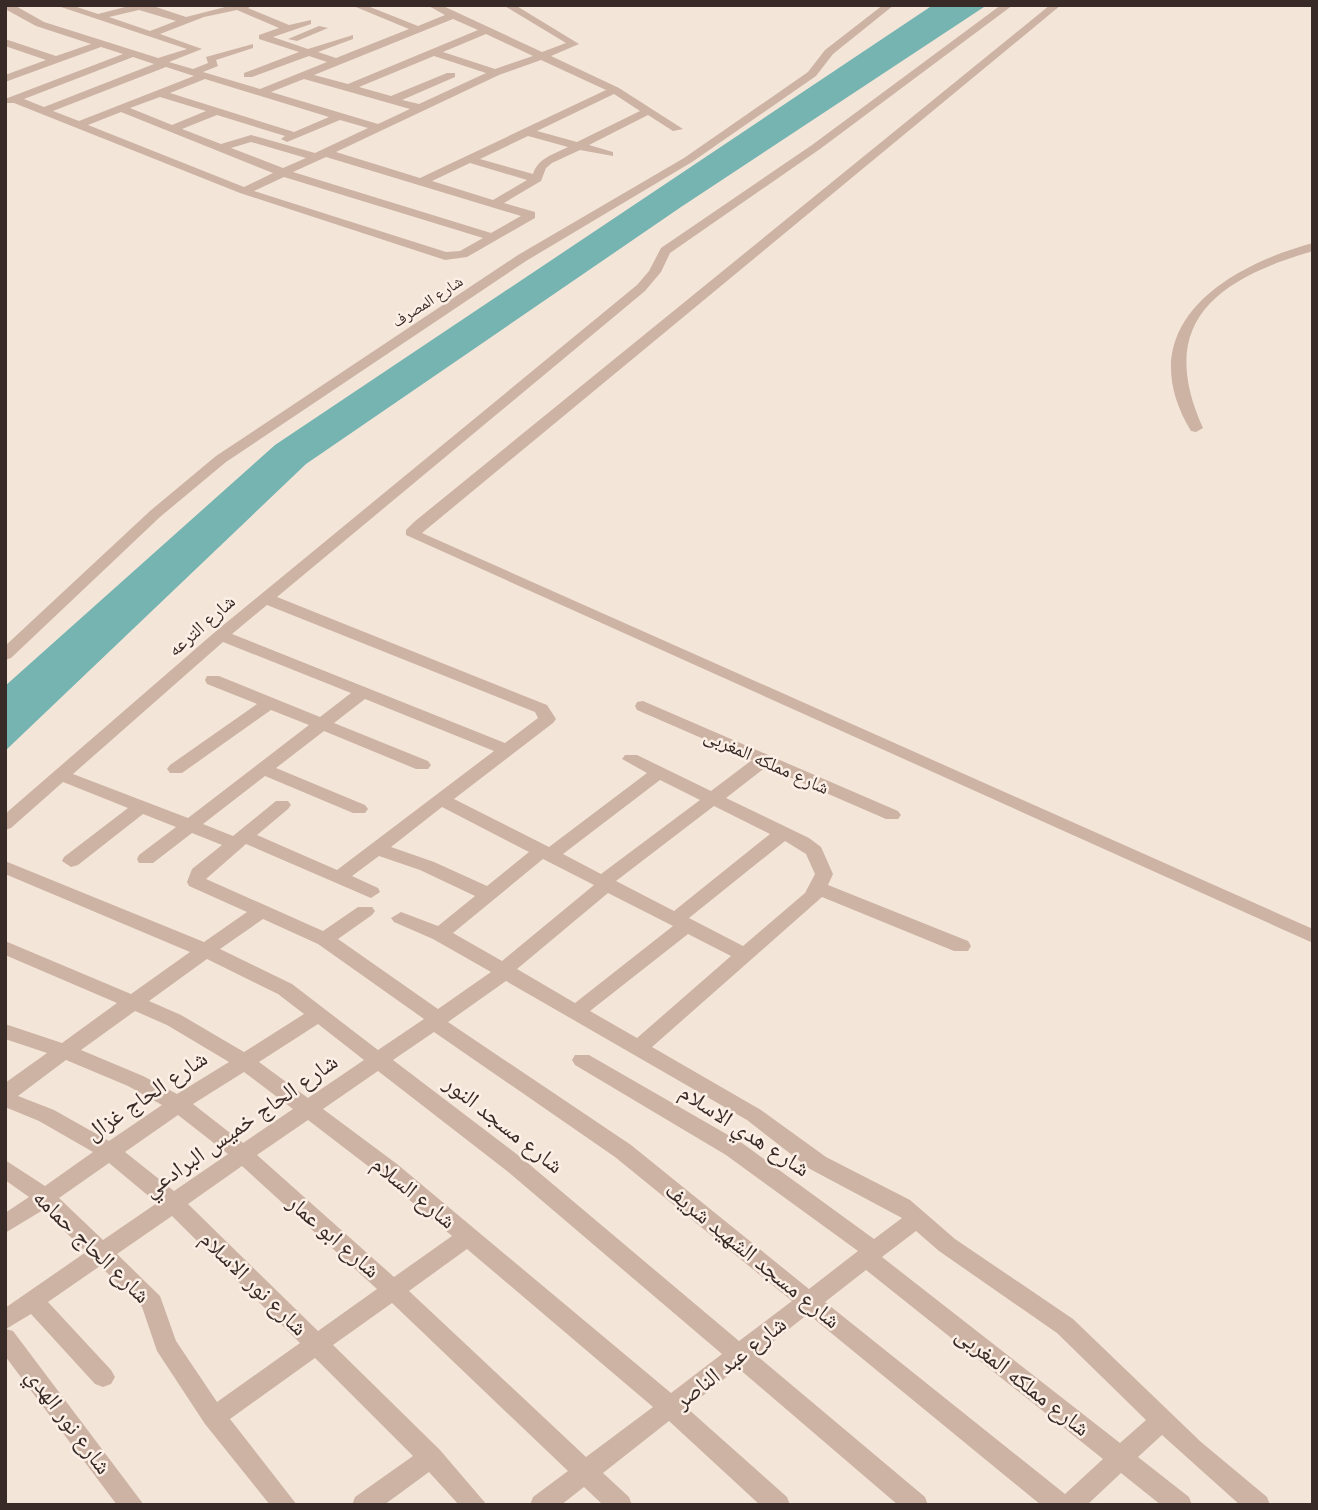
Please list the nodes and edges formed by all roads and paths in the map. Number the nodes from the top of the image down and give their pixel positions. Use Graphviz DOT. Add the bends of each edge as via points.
graph roads {
  1 [pos="84,5"];
  2 [pos="356,5"];
  3 [pos="432,5"];
  4 [pos="508,5"];
  5 [pos="889,5"];
  6 [pos="1008,5"];
  7 [pos="1056,5"];
  8 [pos="138,6"];
  9 [pos="242,6"];
  10 [pos="10,8"];
  11 [pos="61,8"];
  12 [pos="453,15"];
  13 [pos="99,17"];
  14 [pos="33,18"];
  15 [pos="184,20"];
  16 [pos="307,22"];
  17 [pos="288,28"];
  18 [pos="323,28"];
  19 [pos="417,29"];
  20 [pos="487,30"];
  21 [pos="17,31"];
  22 [pos="153,33"];
  23 [pos="5,35"];
  24 [pos="349,37"];
  25 [pos="5,42"];
  26 [pos="279,43"];
  27 [pos="99,44"];
  28 [pos="249,46"];
  29 [pos="25,49"];
  30 [pos="233,51"];
  31 [pos="307,52"];
  32 [pos="433,52"];
  33 [pos="132,54"];
  34 [pos="545,55"];
  35 [pos="5,56"];
  36 [pos="253,58"];
  37 [pos="57,60"];
  38 [pos="337,62"];
  39 [pos="161,63"];
  40 [pos="191,73"];
  41 [pos="495,73"];
  42 [pos="248,75"];
  43 [pos="303,75"];
  44 [pos="451,75"];
  45 [pos="202,76"];
  46 [pos="5,79"];
  47 [pos="64,80"];
  48 [pos="348,88"];
  49 [pos="615,90"];
  50 [pos="96,91"];
  51 [pos="159,93"];
  52 [pos="263,94"];
  53 [pos="392,100"];
  54 [pos="10,101"];
  55 [pos="120,108"];
  56 [pos="420,108"];
  57 [pos="43,111"];
  58 [pos="648,111"];
  59 [pos="220,112"];
  60 [pos="340,117"];
  61 [pos="78,125"];
  62 [pos="379,128"];
  63 [pos="172,129"];
  64 [pos="677,129"];
  65 [pos="527,132"];
  66 [pos="296,136"];
  67 [pos="274,145"];
  68 [pos="578,145"];
  69 [pos="220,148"];
  70 [pos="609,154"];
  71 [pos="321,155"];
  72 [pos="469,159"];
  73 [pos="284,173"];
  74 [pos="537,180"];
  75 [pos="423,181"];
  76 [pos="244,191"];
  77 [pos="496,203"];
  78 [pos="493,237"];
  79 [pos="1313,247"];
  80 [pos="1196,428"];
  81 [pos="265,598"];
  82 [pos="221,635"];
  83 [pos="5,655"];
  84 [pos="213,680"];
  85 [pos="364,692"];
  86 [pos="270,703"];
  87 [pos="643,706"];
  88 [pos="322,724"];
  89 [pos="506,750"];
  90 [pos="631,759"];
  91 [pos="764,760"];
  92 [pos="422,765"];
  93 [pos="176,769"];
  94 [pos="264,769"];
  95 [pos="660,772"];
  96 [pos="60,775"];
  97 [pos="714,799"];
  98 [pos="442,800"];
  99 [pos="282,805"];
  100 [pos="140,807"];
  101 [pos="359,809"];
  102 [pos="892,816"];
  103 [pos="5,824"];
  104 [pos="189,825"];
  105 [pos="783,833"];
  106 [pos="239,840"];
  107 [pos="378,849"];
  108 [pos="546,853"];
  109 [pos="146,859"];
  110 [pos="71,861"];
  111 [pos="5,867"];
  112 [pos="338,878"];
  113 [pos="605,883"];
  114 [pos="819,889"];
  115 [pos="489,895"];
  116 [pos="262,910"];
  117 [pos="401,918"];
  118 [pos="681,922"];
  119 [pos="440,934"];
  120 [pos="1313,937"];
  121 [pos="326,939"];
  122 [pos="961,946"];
  123 [pos="5,947"];
  124 [pos="206,950"];
  125 [pos="745,955"];
  126 [pos="504,971"];
  127 [pos="133,1002"];
  128 [pos="575,1013"];
  129 [pos="319,1014"];
  130 [pos="436,1020"];
  131 [pos="5,1031"];
  132 [pos="637,1049"];
  133 [pos="64,1052"];
  134 [pos="379,1060"];
  135 [pos="582,1060"];
  136 [pos="244,1061"];
  137 [pos="5,1096"];
  138 [pos="178,1104"];
  139 [pos="308,1109"];
  140 [pos="111,1150"];
  141 [pos="242,1156"];
  142 [pos="5,1168"];
  143 [pos="44,1197"];
  144 [pos="173,1204"];
  145 [pos="918,1218"];
  146 [pos="5,1225"];
  147 [pos="469,1236"];
  148 [pos="102,1253"];
  149 [pos="870,1254"];
  150 [pos="394,1289"];
  151 [pos="810,1300"];
  152 [pos="33,1301"];
  153 [pos="5,1320"];
  154 [pos="5,1338"];
  155 [pos="317,1345"];
  156 [pos="740,1355"];
  157 [pos="103,1377"];
  158 [pos="671,1408"];
  159 [pos="214,1417"];
  160 [pos="1163,1419"];
  161 [pos="431,1457"];
  162 [pos="1121,1458"];
  163 [pos="586,1472"];
  164 [pos="132,1505"];
  165 [pos="285,1505"];
  166 [pos="364,1505"];
  167 [pos="475,1505"];
  168 [pos="542,1505"];
  169 [pos="620,1505"];
  170 [pos="778,1505"];
  171 [pos="916,1505"];
  172 [pos="1059,1505"];
  173 [pos="1070,1505"];
  174 [pos="1180,1505"];
  175 [pos="1258,1505"];
  1 -- 11 [label="street"];
  2 -- 19 [label="street"];
  3 -- 12 [label="street"];
  4 -- 34 [label="street" via="575,43"];
  5 -- 83 [label="street, شارع المصرف" via="834,48 812,74 688,160 522,258 221,459 155,514"];
  6 -- 81 [label="street, شارع الترعه" via="816,148 673,244 641,288"];
  7 -- 120 [label="street" via="419,524 414,535"];
  8 -- 13 [label="street"];
  8 -- 15 [label="street"];
  9 -- 15 [label="street"];
  9 -- 17 [label="street"];
  10 -- 14 [label="street"];
  11 -- 13 [label="street"];
  12 -- 19 [label="street"];
  12 -- 20 [label="street"];
  13 -- 22 [label="street"];
  14 -- 27 [label="street"];
  15 -- 22 [label="street"];
  16 -- 17 [label="street"];
  17 -- 26 [label="street" via="263,37"];
  18 -- 26 [label="street"];
  19 -- 38 [label="street"];
  20 -- 32 [label="street"];
  20 -- 34 [label="street"];
  21 -- 23 [label="street"];
  22 -- 39 [label="street" via="197,49"];
  24 -- 31 [label="street"];
  25 -- 29 [label="street"];
  26 -- 31 [label="street"];
  27 -- 33 [label="street"];
  27 -- 37 [label="street"];
  28 -- 30 [label="street"];
  29 -- 35 [label="street"];
  29 -- 37 [label="street"];
  30 -- 36 [label="street"];
  30 -- 40 [label="street" via="210,59 214,64"];
  31 -- 38 [label="street"];
  31 -- 42 [label="street"];
  32 -- 41 [label="street"];
  32 -- 48 [label="street"];
  33 -- 39 [label="street"];
  33 -- 47 [label="street"];
  34 -- 41 [label="street"];
  34 -- 49 [label="street"];
  37 -- 46 [label="street"];
  38 -- 43 [label="street"];
  39 -- 40 [label="street"];
  39 -- 50 [label="street"];
  40 -- 45 [label="street"];
  41 -- 56 [label="street"];
  43 -- 48 [label="street"];
  43 -- 52 [label="street"];
  44 -- 53 [label="street"];
  45 -- 51 [label="street"];
  45 -- 52 [label="street"];
  47 -- 50 [label="street"];
  47 -- 54 [label="street"];
  48 -- 53 [label="street"];
  49 -- 58 [label="street"];
  49 -- 65 [label="street"];
  50 -- 57 [label="street"];
  51 -- 55 [label="street"];
  51 -- 59 [label="street"];
  52 -- 59 [label="street"];
  52 -- 60 [label="street"];
  53 -- 56 [label="street"];
  54 -- 57 [label="street"];
  55 -- 61 [label="street"];
  55 -- 63 [label="street"];
  56 -- 62 [label="street"];
  57 -- 61 [label="street"];
  58 -- 64 [label="street"];
  58 -- 68 [label="street"];
  59 -- 63 [label="street"];
  59 -- 66 [label="street"];
  60 -- 62 [label="street"];
  60 -- 66 [label="street"];
  61 -- 76 [label="street"];
  62 -- 71 [label="street"];
  63 -- 69 [label="street"];
  65 -- 68 [label="street"];
  65 -- 72 [label="street"];
  66 -- 67 [label="street"];
  67 -- 69 [label="street" via="251,138"];
  67 -- 71 [label="street"];
  68 -- 70 [label="street"];
  68 -- 74 [label="street" via="544,164"];
  69 -- 73 [label="street"];
  71 -- 73 [label="street"];
  71 -- 75 [label="street"];
  72 -- 74 [label="street"];
  72 -- 75 [label="street"];
  73 -- 76 [label="street"];
  73 -- 78 [label="street"];
  74 -- 77 [label="street"];
  75 -- 77 [label="street"];
  76 -- 78 [label="street" via="449,257"];
  77 -- 78 [label="street" via="531,215"];
  79 -- 80 [label="street" via="1248,272 1222,288 1195,314 1181,340 1179,374 1185,405"];
  81 -- 82 [label="street, شارع الترعه"];
  81 -- 89 [label="street" via="545,713 543,724"];
  82 -- 85 [label="street"];
  82 -- 96 [label="street, شارع الترعه"];
  84 -- 86 [label="street"];
  85 -- 88 [label="street"];
  85 -- 89 [label="street"];
  86 -- 88 [label="street"];
  86 -- 93 [label="street"];
  87 -- 91 [label="street, شارع مملكه المغربى"];
  88 -- 92 [label="street"];
  88 -- 94 [label="street"];
  89 -- 98 [label="street"];
  90 -- 95 [label="street"];
  91 -- 97 [label="street, شارع الحاج خميس البرادعي"];
  91 -- 102 [label="street, شارع مملكه المغربى"];
  94 -- 101 [label="street"];
  94 -- 104 [label="street"];
  95 -- 97 [label="street"];
  95 -- 108 [label="street"];
  96 -- 100 [label="street"];
  96 -- 103 [label="street, شارع الترعه"];
  97 -- 105 [label="street"];
  97 -- 113 [label="street, شارع الحاج خميس البرادعي"];
  98 -- 107 [label="street"];
  98 -- 108 [label="street"];
  99 -- 106 [label="street"];
  100 -- 104 [label="street"];
  100 -- 110 [label="street"];
  104 -- 106 [label="street"];
  104 -- 109 [label="street"];
  105 -- 114 [label="street" via="802,842 821,862 824,874"];
  105 -- 118 [label="street"];
  106 -- 112 [label="street"];
  106 -- 116 [label="street, شارع مسجد الشهيد شريف" via="195,878 199,884"];
  107 -- 112 [label="street"];
  107 -- 115 [label="street"];
  108 -- 113 [label="street"];
  108 -- 115 [label="street"];
  111 -- 124 [label="street, شارع مسجد النور"];
  112 -- 121 [label="street" via="368,902"];
  113 -- 118 [label="street"];
  113 -- 126 [label="street, شارع الحاج خميس البرادعي"];
  114 -- 122 [label="street"];
  114 -- 125 [label="street"];
  115 -- 119 [label="street"];
  116 -- 121 [label="street, شارع مسجد الشهيد شريف"];
  116 -- 124 [label="street"];
  117 -- 119 [label="street"];
  118 -- 125 [label="street"];
  118 -- 128 [label="street"];
  119 -- 126 [label="street"];
  121 -- 130 [label="street, شارع مسجد الشهيد شريف"];
  123 -- 127 [label="street, شارع السلام"];
  124 -- 127 [label="street"];
  124 -- 129 [label="street, شارع مسجد النور" via="285,989"];
  125 -- 132 [label="street"];
  126 -- 128 [label="street"];
  126 -- 130 [label="street, شارع الحاج خميس البرادعي"];
  127 -- 133 [label="street"];
  127 -- 136 [label="street, شارع السلام" via="206,1036"];
  128 -- 132 [label="street"];
  129 -- 134 [label="street, شارع مسجد النور"];
  129 -- 136 [label="street, شارع الحاج غزال"];
  130 -- 134 [label="street, شارع الحاج خميس البرادعي"];
  130 -- 151 [label="street, شارع مسجد الشهيد شريف" via="586,1123"];
  131 -- 133 [label="street, شارع ابو عمار"];
  132 -- 145 [label="street" via="754,1115 818,1163 885,1194"];
  133 -- 137 [label="street"];
  133 -- 138 [label="street, شارع ابو عمار"];
  134 -- 139 [label="street, شارع الحاج خميس البرادعي"];
  134 -- 156 [label="street, شارع مسجد النور" via="515,1164"];
  135 -- 149 [label="street, شارع هدي الاسلام" via="734,1149"];
  136 -- 138 [label="street, شارع الحاج غزال"];
  136 -- 139 [label="street, شارع السلام"];
  137 -- 140 [label="street, شارع نور الاسلام" via="60,1119"];
  138 -- 140 [label="street, شارع الحاج غزال"];
  138 -- 141 [label="street, شارع ابو عمار"];
  139 -- 141 [label="street, شارع الحاج خميس البرادعي"];
  139 -- 147 [label="street, شارع السلام"];
  140 -- 143 [label="street, شارع الحاج غزال"];
  140 -- 144 [label="street, شارع نور الاسلام"];
  141 -- 144 [label="street, شارع الحاج خميس البرادعي"];
  141 -- 150 [label="street, شارع ابو عمار"];
  142 -- 143 [label="street, شارع الحاج حمامه"];
  143 -- 146 [label="street, شارع الحاج غزال"];
  143 -- 148 [label="street, شارع الحاج حمامه"];
  144 -- 148 [label="street, شارع الحاج خميس البرادعي"];
  144 -- 155 [label="street, شارع نور الاسلام"];
  145 -- 149 [label="street, شارع عبد الناصر"];
  145 -- 160 [label="street" via="947,1245 1065,1326"];
  147 -- 150 [label="street"];
  147 -- 158 [label="street, شارع السلام"];
  148 -- 152 [label="street, شارع الحاج خميس البرادعي"];
  148 -- 159 [label="street, شارع الحاج حمامه" via="152,1302 165,1344"];
  149 -- 151 [label="street, شارع عبد الناصر"];
  149 -- 162 [label="street, شارع مملكه المغربى"];
  150 -- 155 [label="street"];
  150 -- 163 [label="street, شارع ابو عمار"];
  151 -- 156 [label="street, شارع عبد الناصر"];
  151 -- 172 [label="street, شارع مسجد الشهيد شريف"];
  152 -- 153 [label="street, شارع الحاج خميس البرادعي"];
  152 -- 157 [label="street"];
  154 -- 164 [label="street, شارع نور الهدي"];
  155 -- 159 [label="street"];
  155 -- 161 [label="street, شارع نور الاسلام"];
  156 -- 158 [label="street, شارع عبد الناصر"];
  156 -- 171 [label="street, شارع مسجد النور"];
  158 -- 163 [label="street, شارع عبد الناصر"];
  158 -- 170 [label="street, شارع السلام"];
  159 -- 165 [label="street, شارع الحاج حمامه"];
  160 -- 162 [label="street"];
  160 -- 175 [label="street"];
  161 -- 166 [label="street"];
  161 -- 167 [label="street, شارع نور الاسلام"];
  162 -- 173 [label="street"];
  162 -- 174 [label="street, شارع مملكه المغربى"];
  163 -- 168 [label="street, شارع عبد الناصر"];
  163 -- 169 [label="street, شارع ابو عمار"];
}
